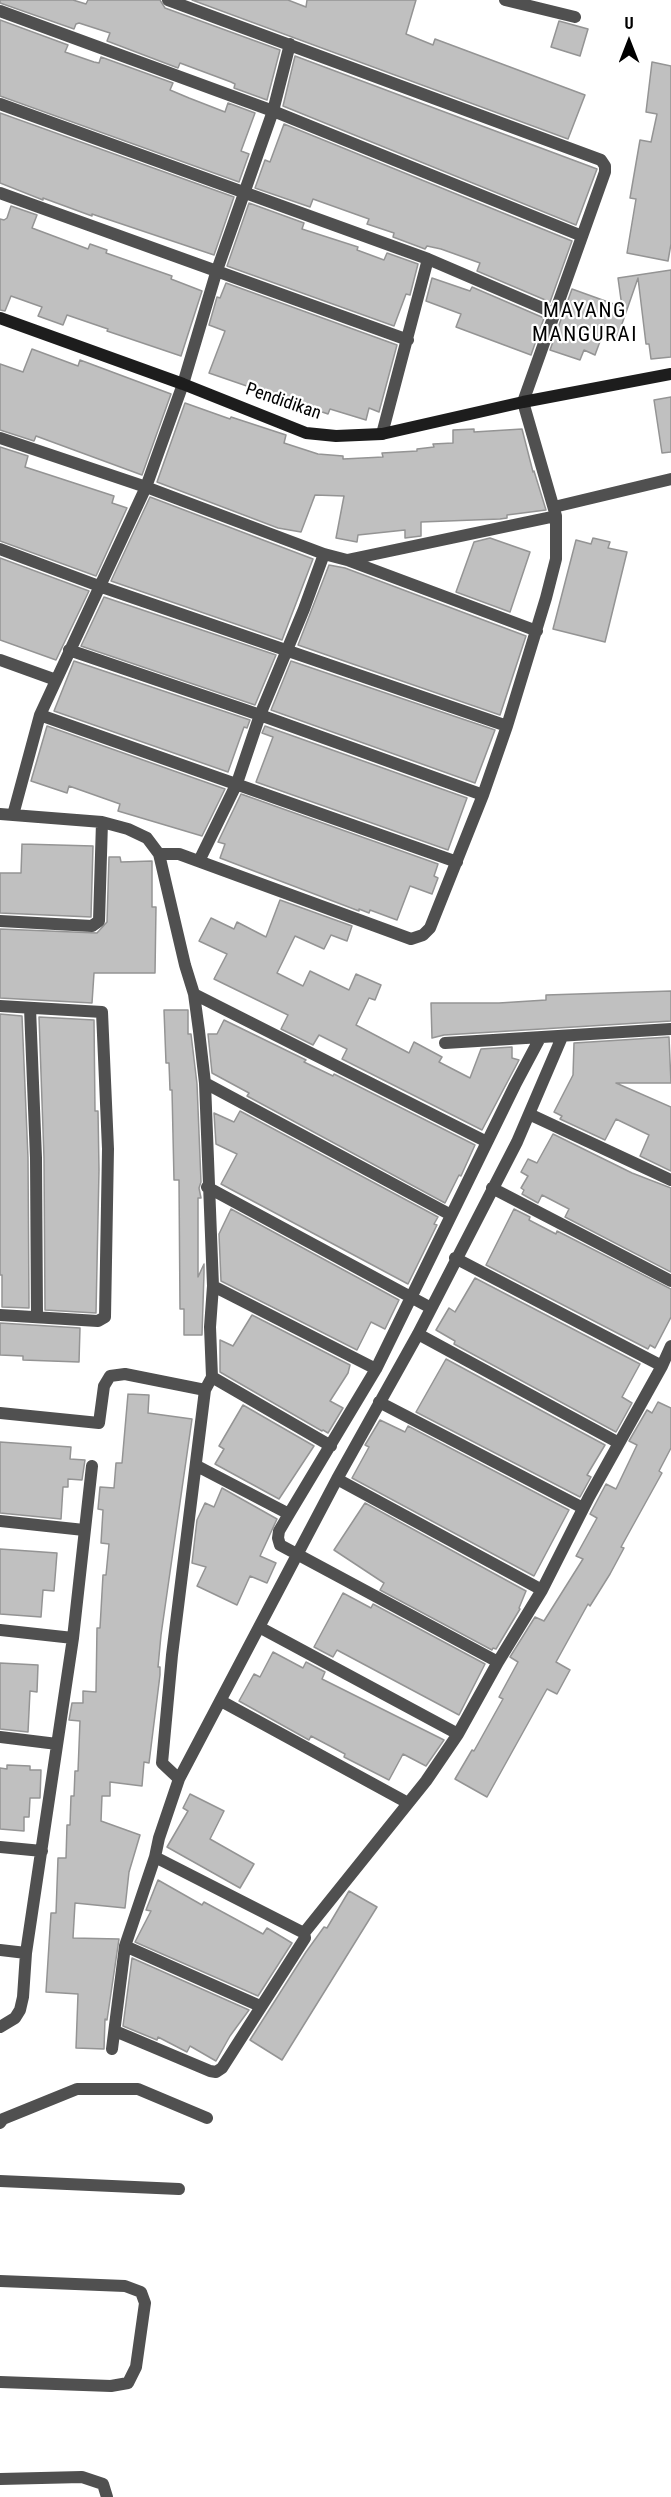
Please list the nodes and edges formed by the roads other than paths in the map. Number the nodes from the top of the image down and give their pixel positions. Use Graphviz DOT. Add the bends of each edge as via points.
graph roads {
  1 [pos="168,0"];
  2 [pos="505,0"];
  3 [pos="0,11"];
  4 [pos="575,17"];
  5 [pos="290,44"];
  6 [pos="0,104"];
  7 [pos="273,111"];
  8 [pos="243,192"];
  9 [pos="0,193"];
  10 [pos="582,236"];
  11 [pos="428,259"];
  12 [pos="216,273"];
  13 [pos="554,313"];
  14 [pos="0,318"];
  15 [pos="408,340"];
  16 [pos="671,374"];
  17 [pos="183,384"];
  18 [pos="523,402"];
  19 [pos="382,434"];
  20 [pos="0,438"];
  21 [pos="671,479"];
  22 [pos="146,487"];
  23 [pos="555,512"];
  24 [pos="0,549"];
  25 [pos="324,554"];
  26 [pos="347,560"];
  27 [pos="99,586"];
  28 [pos="537,630"];
  29 [pos="286,649"];
  30 [pos="69,650"];
  31 [pos="0,660"];
  32 [pos="56,680"];
  33 [pos="40,715"];
  34 [pos="260,715"];
  35 [pos="507,726"];
  36 [pos="237,783"];
  37 [pos="483,795"];
  38 [pos="6,815"];
  39 [pos="102,822"];
  40 [pos="159,854"];
  41 [pos="199,861"];
  42 [pos="457,862"];
  43 [pos="0,921"];
  44 [pos="194,994"];
  45 [pos="0,1006"];
  46 [pos="30,1008"];
  47 [pos="671,1029"];
  48 [pos="562,1037"];
  49 [pos="540,1038"];
  50 [pos="445,1043"];
  51 [pos="205,1083"];
  52 [pos="529,1114"];
  53 [pos="488,1142"];
  54 [pos="671,1180"];
  55 [pos="207,1187"];
  56 [pos="492,1188"];
  57 [pos="451,1215"];
  58 [pos="455,1258"];
  59 [pos="671,1281"];
  60 [pos="213,1286"];
  61 [pos="412,1298"];
  62 [pos="431,1308"];
  63 [pos="0,1315"];
  64 [pos="37,1316"];
  65 [pos="418,1334"];
  66 [pos="671,1346"];
  67 [pos="662,1366"];
  68 [pos="376,1369"];
  69 [pos="212,1377"];
  70 [pos="205,1390"];
  71 [pos="379,1402"];
  72 [pos="0,1413"];
  73 [pos="619,1443"];
  74 [pos="331,1446"];
  75 [pos="197,1466"];
  76 [pos="92,1467"];
  77 [pos="337,1479"];
  78 [pos="583,1508"];
  79 [pos="289,1514"];
  80 [pos="0,1521"];
  81 [pos="84,1530"];
  82 [pos="298,1554"];
  83 [pos="542,1590"];
  84 [pos="260,1627"];
  85 [pos="0,1630"];
  86 [pos="73,1638"];
  87 [pos="498,1662"];
  88 [pos="221,1701"];
  89 [pos="458,1734"];
  90 [pos="0,1737"];
  91 [pos="57,1744"];
  92 [pos="179,1779"];
  93 [pos="408,1803"];
  94 [pos="0,1847"];
  95 [pos="42,1851"];
  96 [pos="155,1857"];
  97 [pos="304,1933"];
  98 [pos="126,1946"];
  99 [pos="0,1950"];
  100 [pos="26,1953"];
  101 [pos="260,2006"];
  102 [pos="0,2027"];
  103 [pos="115,2031"];
  104 [pos="112,2049"];
  105 [pos="207,2118"];
  106 [pos="0,2122"];
  107 [pos="0,2181"];
  108 [pos="179,2189"];
  109 [pos="0,2281"];
  110 [pos="0,2382"];
  111 [pos="0,2479"];
  112 [pos="107,2497"];
  1 -- 5 [label="street"];
  2 -- 4 [label="street"];
  3 -- 7 [label="street"];
  5 -- 7 [label="street"];
  5 -- 10 [label="street" via="601,160 605,172"];
  6 -- 8 [label="street"];
  7 -- 8 [label="street"];
  7 -- 10 [label="street"];
  8 -- 11 [label="street"];
  8 -- 12 [label="street"];
  9 -- 12 [label="street"];
  10 -- 13 [label="street"];
  11 -- 13 [label="street"];
  11 -- 15 [label="street"];
  12 -- 15 [label="street"];
  12 -- 17 [label="street"];
  13 -- 18 [label="street"];
  14 -- 17 [label="street, Pendidikan"];
  15 -- 19 [label="street"];
  16 -- 18 [label="street, Pendidikan"];
  17 -- 19 [label="street, Pendidikan" via="306,433"];
  17 -- 22 [label="street"];
  18 -- 19 [label="street, Pendidikan"];
  18 -- 23 [label="street"];
  20 -- 22 [label="street"];
  21 -- 23 [label="street"];
  22 -- 25 [label="street"];
  22 -- 27 [label="street"];
  23 -- 26 [label="street"];
  23 -- 28 [label="street" via="556,559"];
  24 -- 27 [label="street"];
  25 -- 26 [label="street"];
  25 -- 29 [label="street"];
  26 -- 28 [label="street"];
  27 -- 29 [label="street"];
  27 -- 30 [label="street"];
  28 -- 35 [label="street"];
  29 -- 34 [label="street"];
  29 -- 35 [label="street"];
  30 -- 32 [label="street"];
  30 -- 34 [label="street"];
  31 -- 32 [label="street"];
  32 -- 33 [label="street"];
  33 -- 36 [label="street"];
  33 -- 38 [label="street"];
  34 -- 36 [label="street"];
  34 -- 37 [label="street"];
  35 -- 37 [label="street"];
  36 -- 41 [label="street"];
  36 -- 42 [label="street"];
  37 -- 42 [label="street"];
  38 -- 39 [label="street"];
  39 -- 40 [label="street" via="147,838"];
  39 -- 43 [label="street" via="99,921 92,926"];
  40 -- 41 [label="street" via="179,854"];
  40 -- 44 [label="street"];
  41 -- 42 [label="street" via="411,939 430,928"];
  44 -- 51 [label="street"];
  44 -- 53 [label="street"];
  45 -- 46 [label="street"];
  46 -- 64 [label="street"];
  46 -- 64 [label="street" via="102,1011 108,1149 105,1317 98,1321"];
  47 -- 48 [label="street"];
  48 -- 49 [label="street"];
  48 -- 52 [label="street"];
  49 -- 50 [label="street"];
  49 -- 53 [label="street"];
  51 -- 55 [label="street"];
  51 -- 57 [label="street"];
  52 -- 54 [label="street"];
  52 -- 56 [label="street"];
  53 -- 57 [label="street"];
  55 -- 60 [label="street"];
  55 -- 61 [label="street"];
  56 -- 58 [label="street"];
  56 -- 59 [label="street"];
  57 -- 61 [label="street"];
  58 -- 62 [label="street"];
  58 -- 67 [label="street"];
  60 -- 68 [label="street"];
  60 -- 69 [label="street"];
  61 -- 62 [label="street"];
  61 -- 68 [label="street"];
  62 -- 65 [label="street"];
  63 -- 64 [label="street"];
  65 -- 71 [label="street"];
  65 -- 73 [label="street"];
  66 -- 67 [label="street"];
  67 -- 73 [label="street"];
  68 -- 74 [label="street"];
  69 -- 70 [label="street"];
  69 -- 74 [label="street"];
  70 -- 72 [label="street" via="124,1374 110,1376 104,1386 99,1423"];
  70 -- 75 [label="street"];
  71 -- 77 [label="street"];
  71 -- 78 [label="street"];
  73 -- 78 [label="street"];
  74 -- 79 [label="street"];
  75 -- 79 [label="street"];
  75 -- 92 [label="street" via="162,1763"];
  76 -- 81 [label="street"];
  77 -- 82 [label="street"];
  77 -- 83 [label="street"];
  78 -- 83 [label="street"];
  79 -- 82 [label="street" via="278,1538 280,1545"];
  80 -- 81 [label="street"];
  81 -- 86 [label="street"];
  82 -- 84 [label="street"];
  82 -- 87 [label="street"];
  83 -- 87 [label="street"];
  84 -- 88 [label="street"];
  84 -- 89 [label="street"];
  85 -- 86 [label="street"];
  86 -- 91 [label="street"];
  87 -- 89 [label="street"];
  88 -- 92 [label="street"];
  88 -- 93 [label="street"];
  89 -- 93 [label="street"];
  90 -- 91 [label="street"];
  91 -- 95 [label="street"];
  92 -- 96 [label="street"];
  93 -- 97 [label="street"];
  94 -- 95 [label="street"];
  95 -- 100 [label="street"];
  96 -- 97 [label="street"];
  96 -- 98 [label="street"];
  97 -- 101 [label="street" via="305,1938"];
  98 -- 101 [label="street"];
  98 -- 103 [label="street"];
  99 -- 100 [label="street"];
  100 -- 102 [label="street" via="20,2010"];
  101 -- 103 [label="street" via="216,2072"];
  103 -- 104 [label="street"];
  105 -- 106 [label="street" via="138,2089 77,2089"];
  107 -- 108 [label="street"];
  109 -- 110 [label="street" via="124,2286 141,2292 145,2303 136,2367 128,2383 111,2386"];
  111 -- 112 [label="street" via="82,2477 103,2484"];
}
